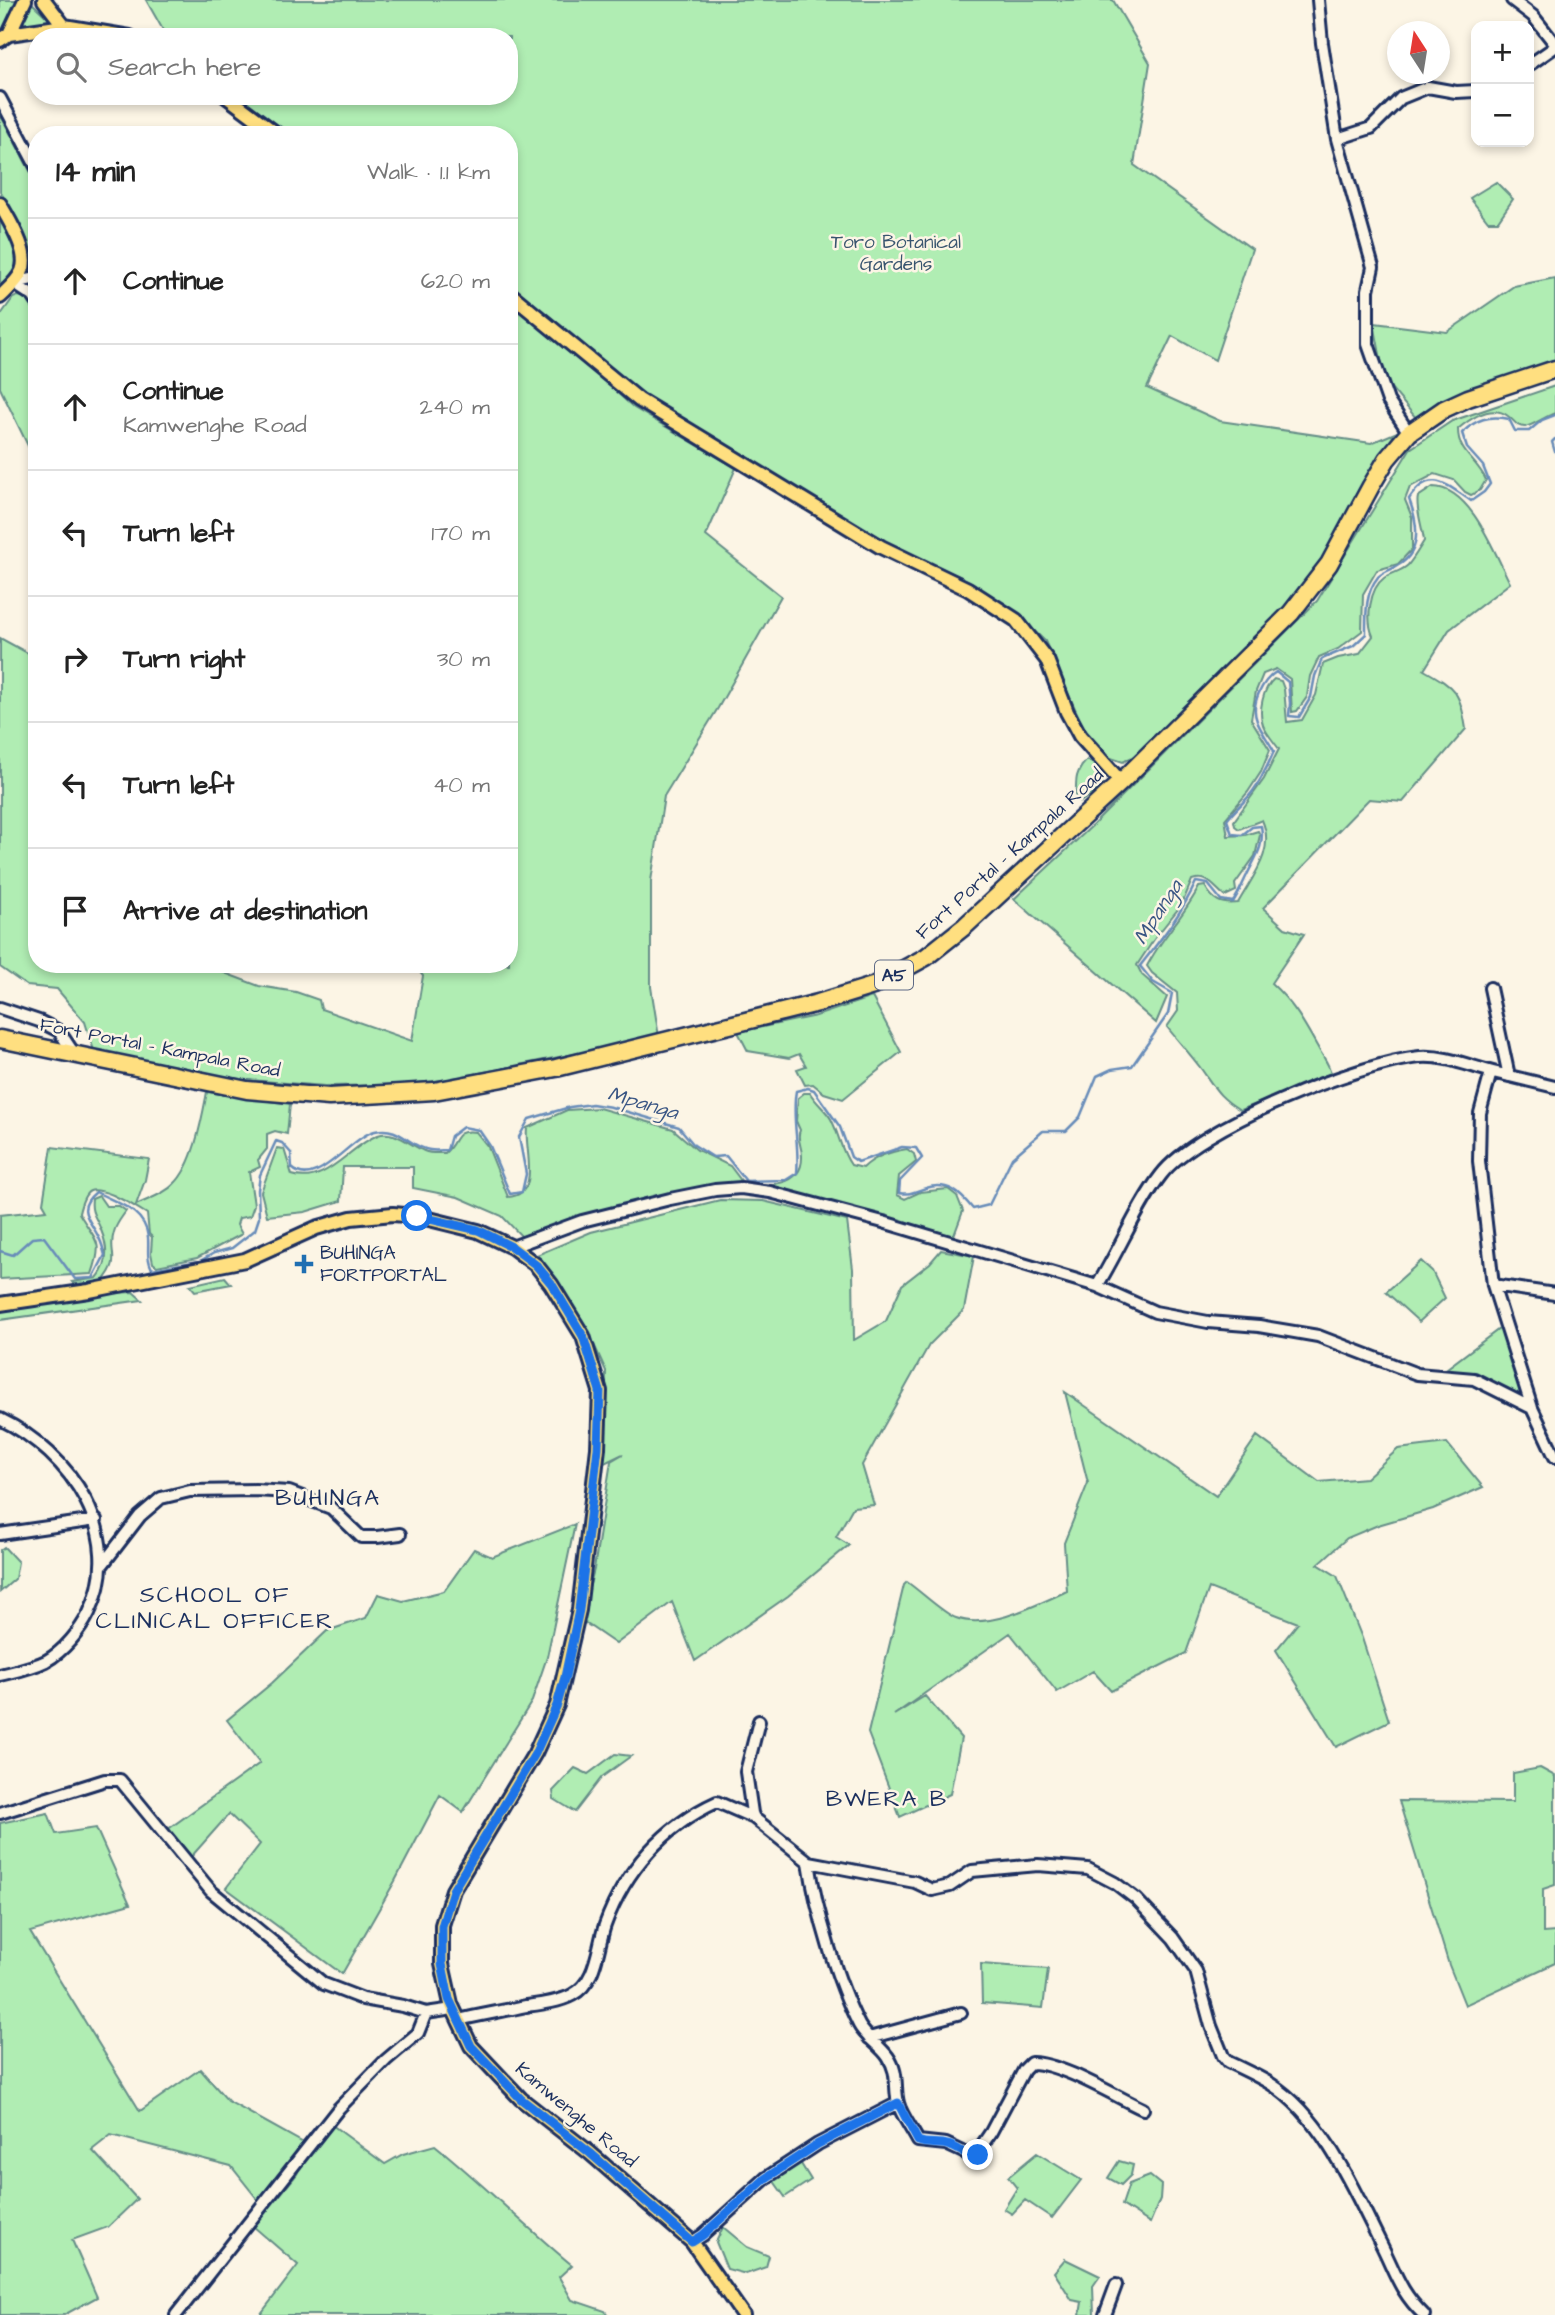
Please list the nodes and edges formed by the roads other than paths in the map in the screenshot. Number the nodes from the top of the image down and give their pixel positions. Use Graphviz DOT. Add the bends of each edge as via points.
graph roads {
  1 [pos="25,0"];
  2 [pos="44,0"];
  3 [pos="1318,0"];
  4 [pos="1512,0"];
  5 [pos="64,26"];
  6 [pos="53,28"];
  7 [pos="76,28"];
  8 [pos="28,33"];
  9 [pos="4,37"];
  10 [pos="1555,46"];
  11 [pos="1534,61"];
  12 [pos="1471,91"];
  13 [pos="0,98"];
  14 [pos="238,105"];
  15 [pos="266,126"];
  16 [pos="1337,139"];
  17 [pos="28,151"];
  18 [pos="0,204"];
  19 [pos="28,280"];
  20 [pos="13,283"];
  21 [pos="28,293"];
  22 [pos="0,297"];
  23 [pos="518,300"];
  24 [pos="1555,369"];
  25 [pos="1409,433"];
  26 [pos="1121,782"];
  27 [pos="1490,988"];
  28 [pos="0,1009"];
  29 [pos="0,1039"];
  30 [pos="75,1055"];
  31 [pos="1491,1072"];
  32 [pos="1509,1076"];
  33 [pos="1555,1087"];
  34 [pos="512,1247"];
  35 [pos="1493,1285"];
  36 [pos="1097,1286"];
  37 [pos="1555,1294"];
  38 [pos="0,1304"];
  39 [pos="1532,1408"];
  40 [pos="0,1419"];
  41 [pos="1555,1457"];
  42 [pos="96,1520"];
  43 [pos="0,1534"];
  44 [pos="400,1534"];
  45 [pos="103,1564"];
  46 [pos="0,1675"];
  47 [pos="759,1721"];
  48 [pos="0,1813"];
  49 [pos="754,1818"];
  50 [pos="809,1862"];
  51 [pos="453,2009"];
  52 [pos="426,2013"];
  53 [pos="961,2013"];
  54 [pos="869,2038"];
  55 [pos="898,2103"];
  56 [pos="1143,2109"];
  57 [pos="692,2242"];
  58 [pos="1116,2285"];
  59 [pos="176,2315"];
  60 [pos="743,2315"];
  61 [pos="1105,2315"];
  62 [pos="1424,2315"];
  1 -- 9 [label="main road"];
  2 -- 5 [label="main road"];
  3 -- 16 [label="street"];
  4 -- 10 [label="street" via="1533,16"];
  5 -- 6 [label="main road"];
  5 -- 7 [label="main road"];
  8 -- 9 [label="main road"];
  10 -- 11 [label="street"];
  12 -- 16 [label="street" via="1429,87 1401,98 1371,128"];
  13 -- 17 [label="street"];
  14 -- 15 [label="main road"];
  16 -- 25 [label="street" via="1373,267 1368,344 1388,401"];
  18 -- 20 [label="main road" via="20,242 22,271"];
  19 -- 20 [label="street"];
  20 -- 21 [label="street"];
  20 -- 22 [label="main road"];
  23 -- 26 [label="main road" via="639,400 881,547 968,589 1016,620 1047,660 1080,736"];
  24 -- 25 [label="highway, Fort Portal - Kampala Road / A5" via="1468,398"];
  25 -- 26 [label="highway, Fort Portal - Kampala Road / A5" via="1387,459 1311,589"];
  26 -- 30 [label="highway, Fort Portal - Kampala Road / A5" via="926,957 873,986 818,1003 502,1080 434,1091 329,1097 247,1090"];
  27 -- 32 [label="street"];
  28 -- 30 [label="street" via="59,1031"];
  29 -- 30 [label="highway, Fort Portal - Kampala Road / A5"];
  31 -- 32 [label="street"];
  31 -- 35 [label="street" via="1480,1113 1479,1161"];
  31 -- 36 [label="street" via="1422,1057 1385,1065 1311,1088 1215,1132 1177,1157 1161,1175"];
  32 -- 33 [label="street"];
  34 -- 36 [label="street" via="582,1221 670,1199 741,1188 883,1222"];
  34 -- 38 [label="main road, Kamwenghe Road" via="478,1230 417,1216 372,1215 316,1228 245,1260"];
  34 -- 51 [label="main road, Kamwenghe Road" via="551,1283 583,1336 600,1391 600,1423 579,1610 557,1705 535,1754 453,1890 442,1926 442,1964"];
  35 -- 37 [label="street"];
  35 -- 39 [label="street"];
  36 -- 39 [label="street" via="1155,1312 1318,1336 1417,1374 1474,1378"];
  39 -- 41 [label="street"];
  40 -- 42 [label="street" via="51,1453"];
  42 -- 43 [label="street"];
  42 -- 45 [label="street"];
  44 -- 45 [label="street" via="361,1536 331,1508 289,1492 190,1491 161,1498 150,1507"];
  45 -- 46 [label="street" via="90,1612 66,1644 46,1661"];
  47 -- 49 [label="street" via="746,1772"];
  48 -- 52 [label="street" via="105,1780 120,1780 211,1891 308,1972 344,1993"];
  49 -- 50 [label="street"];
  49 -- 51 [label="street" via="718,1802 668,1832 625,1884 584,1987 572,1995 555,2001"];
  50 -- 54 [label="street" via="834,1961 860,2028"];
  50 -- 62 [label="street" via="915,1882 932,1890 950,1886 972,1871 1038,1865 1088,1869 1115,1882 1173,1938 1196,1971 1223,2056 1273,2085 1332,2149 1396,2280"];
  51 -- 52 [label="street"];
  51 -- 57 [label="main road, Kamwenghe Road" via="471,2046 521,2099"];
  52 -- 59 [label="street" via="418,2033 339,2108"];
  53 -- 54 [label="street"];
  54 -- 55 [label="street" via="888,2057 898,2082"];
  55 -- 56 [label="street" via="918,2141 946,2144 974,2157 1031,2063 1058,2068"];
  55 -- 57 [label="street" via="818,2144 766,2178"];
  57 -- 60 [label="main road, Kamwenghe Road"];
  58 -- 61 [label="street"];
}
